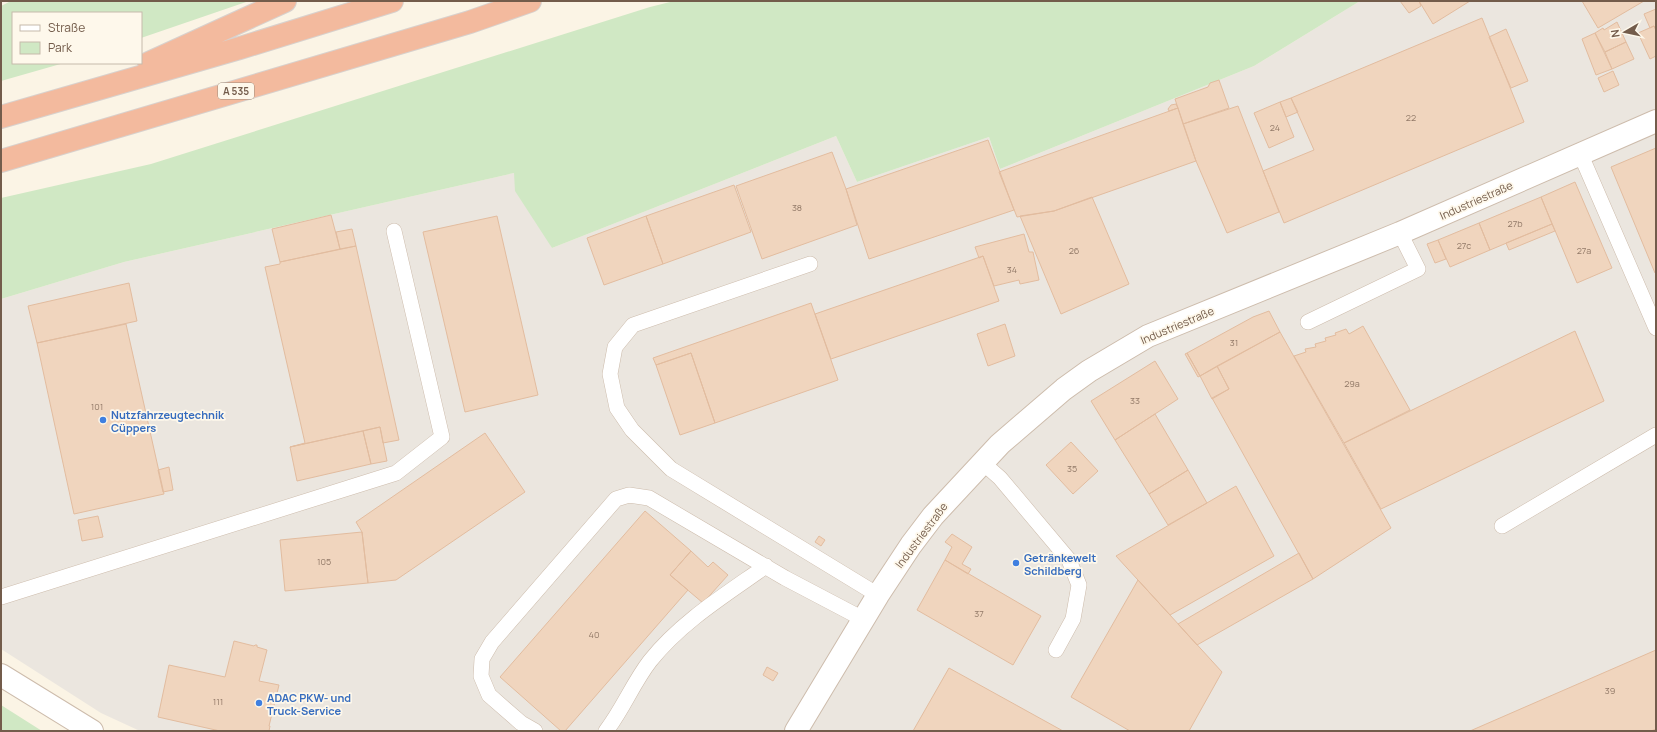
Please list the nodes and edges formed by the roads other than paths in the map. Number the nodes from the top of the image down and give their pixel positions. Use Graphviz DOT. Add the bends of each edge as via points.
graph roads {
  1 [pos="285,1"];
  2 [pos="392,1"];
  3 [pos="530,1"];
  4 [pos="84,94"];
  5 [pos="1,117"];
  6 [pos="1656,121"];
  7 [pos="1580,153"];
  8 [pos="1,161"];
  9 [pos="394,231"];
  10 [pos="1400,233"];
  11 [pos="810,264"];
  12 [pos="1308,322"];
  13 [pos="1656,324"];
  14 [pos="1656,435"];
  15 [pos="983,463"];
  16 [pos="1502,526"];
  17 [pos="766,566"];
  18 [pos="878,595"];
  19 [pos="1,597"];
  20 [pos="863,619"];
  21 [pos="1056,650"];
  22 [pos="1,675"];
  23 [pos="92,731"];
  24 [pos="535,731"];
  25 [pos="606,731"];
  26 [pos="796,731"];
  1 -- 4 [label="highway"];
  2 -- 4 [label="highway"];
  3 -- 8 [label="highway, A 535" via="470,22"];
  4 -- 5 [label="highway"];
  6 -- 7 [label="street, Industriestraße"];
  7 -- 10 [label="street, Industriestraße"];
  7 -- 13 [label="lane"];
  9 -- 19 [label="lane" via="442,437 396,474"];
  10 -- 12 [label="lane" via="1418,269"];
  10 -- 15 [label="street, Industriestraße" via="1148,336 1064,389"];
  11 -- 18 [label="lane" via="633,325 615,347 610,374 617,408 632,430 671,468"];
  14 -- 16 [label="lane"];
  15 -- 18 [label="street, Industriestraße" via="933,516"];
  15 -- 21 [label="lane" via="1000,478 1069,560 1079,585 1073,619"];
  17 -- 20 [label="lane"];
  17 -- 24 [label="lane" via="649,498 629,495 616,499 492,642 482,659 482,676 489,695 521,723"];
  17 -- 25 [label="lane" via="697,615 668,640 650,661"];
  18 -- 20 [label="street, Industriestraße"];
  20 -- 26 [label="street, Industriestraße"];
  22 -- 23 [label="street"];
}
